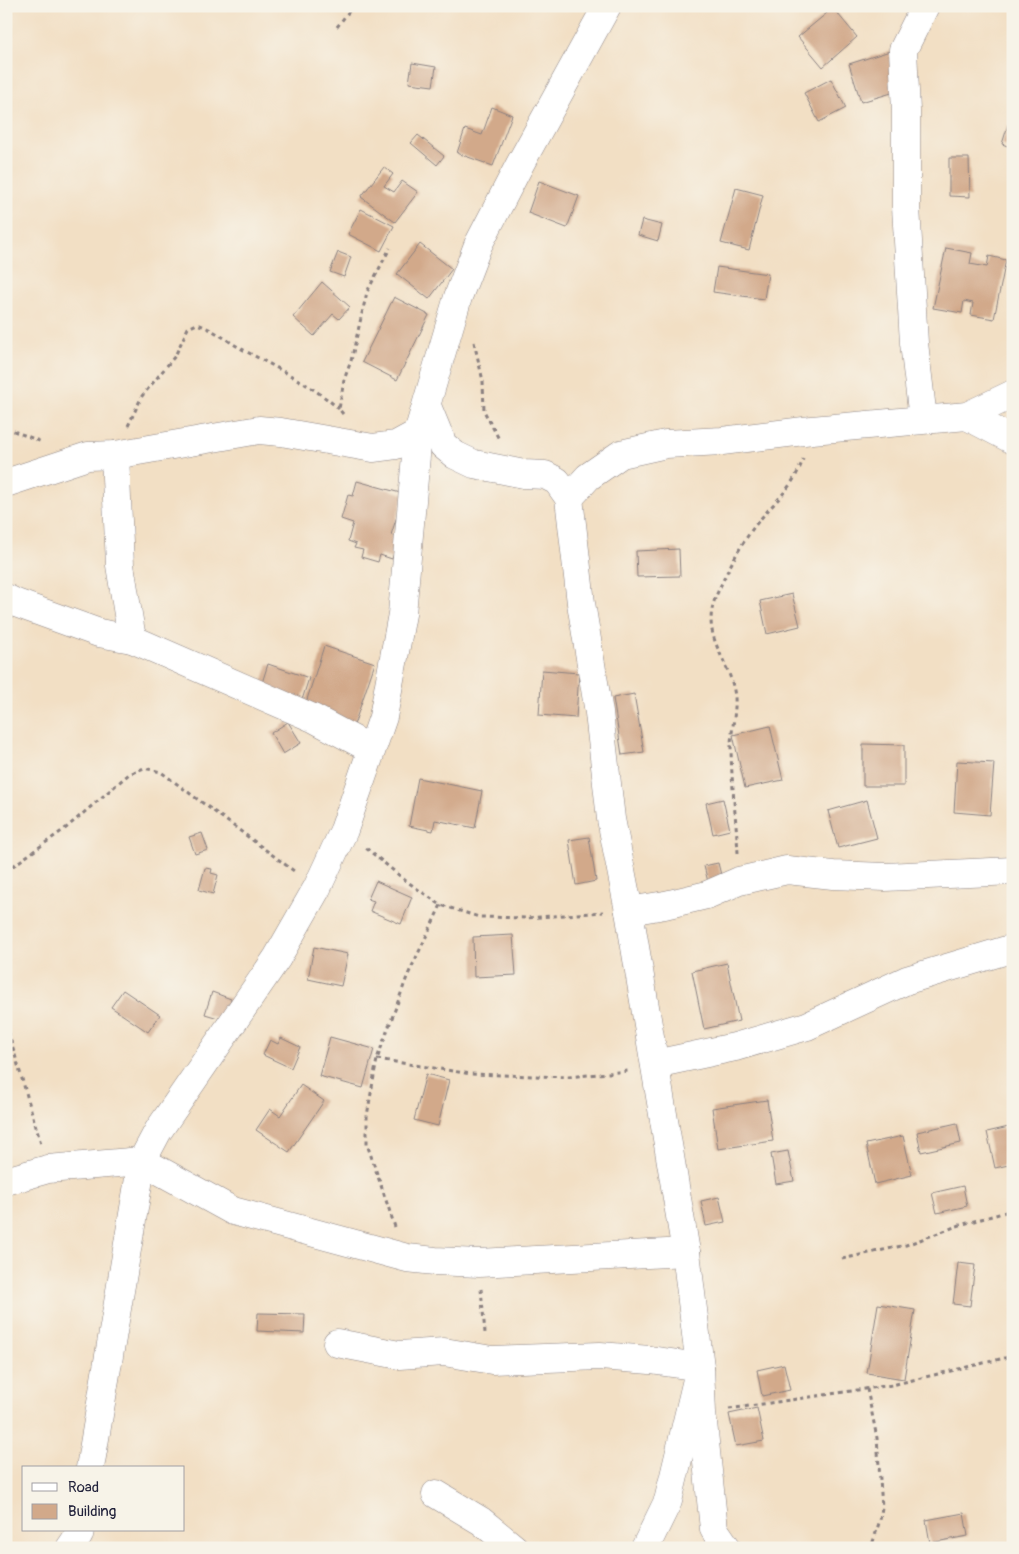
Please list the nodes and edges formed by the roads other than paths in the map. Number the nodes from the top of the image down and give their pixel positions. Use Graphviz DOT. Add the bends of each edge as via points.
graph roads {
  1 [pos="608,6"];
  2 [pos="925,6"];
  3 [pos="1013,394"];
  4 [pos="427,406"];
  5 [pos="967,416"];
  6 [pos="923,419"];
  7 [pos="418,434"];
  8 [pos="1013,440"];
  9 [pos="115,455"];
  10 [pos="6,483"];
  11 [pos="569,498"];
  12 [pos="6,598"];
  13 [pos="132,639"];
  14 [pos="371,749"];
  15 [pos="1013,870"];
  16 [pos="629,910"];
  17 [pos="1013,950"];
  18 [pos="655,1064"];
  19 [pos="142,1161"];
  20 [pos="6,1181"];
  21 [pos="686,1252"];
  22 [pos="337,1343"];
  23 [pos="700,1367"];
  24 [pos="90,1466"];
  25 [pos="436,1494"];
  26 [pos="80,1532"];
  27 [pos="718,1541"];
  28 [pos="70,1548"];
  29 [pos="514,1548"];
  30 [pos="645,1548"];
  1 -- 4 [label="street" via="478,245 458,297"];
  2 -- 6 [label="street" via="903,50 906,207 914,343"];
  3 -- 5 [label="street"];
  4 -- 7 [label="street"];
  4 -- 11 [label="street" via="443,445 455,455 474,464 545,475 557,481"];
  5 -- 6 [label="street"];
  5 -- 8 [label="street"];
  6 -- 11 [label="street" via="666,444 621,454 588,477"];
  7 -- 9 [label="street" via="396,445 373,448 259,430"];
  7 -- 14 [label="street" via="402,614 383,717"];
  9 -- 10 [label="street" via="88,456"];
  9 -- 13 [label="street" via="120,565"];
  11 -- 16 [label="street" via="611,819"];
  12 -- 13 [label="street" via="99,633"];
  13 -- 14 [label="street" via="313,718"];
  14 -- 19 [label="street" via="344,830 317,888 277,958 158,1130"];
  15 -- 16 [label="street" via="884,877 787,870 739,881 707,895"];
  16 -- 18 [label="street"];
  17 -- 18 [label="street" via="907,980 807,1026 735,1047"];
  18 -- 21 [label="street"];
  19 -- 20 [label="street" via="48,1169"];
  19 -- 21 [label="street" via="233,1211 407,1258 479,1263"];
  19 -- 24 [label="street"];
  21 -- 23 [label="street"];
  22 -- 23 [label="street" via="399,1355 444,1352 492,1360 600,1356"];
  23 -- 27 [label="street" via="702,1413"];
  23 -- 30 [label="street" via="668,1500"];
  25 -- 29 [label="street" via="481,1521"];
  26 -- 28 [label="street"];
}
